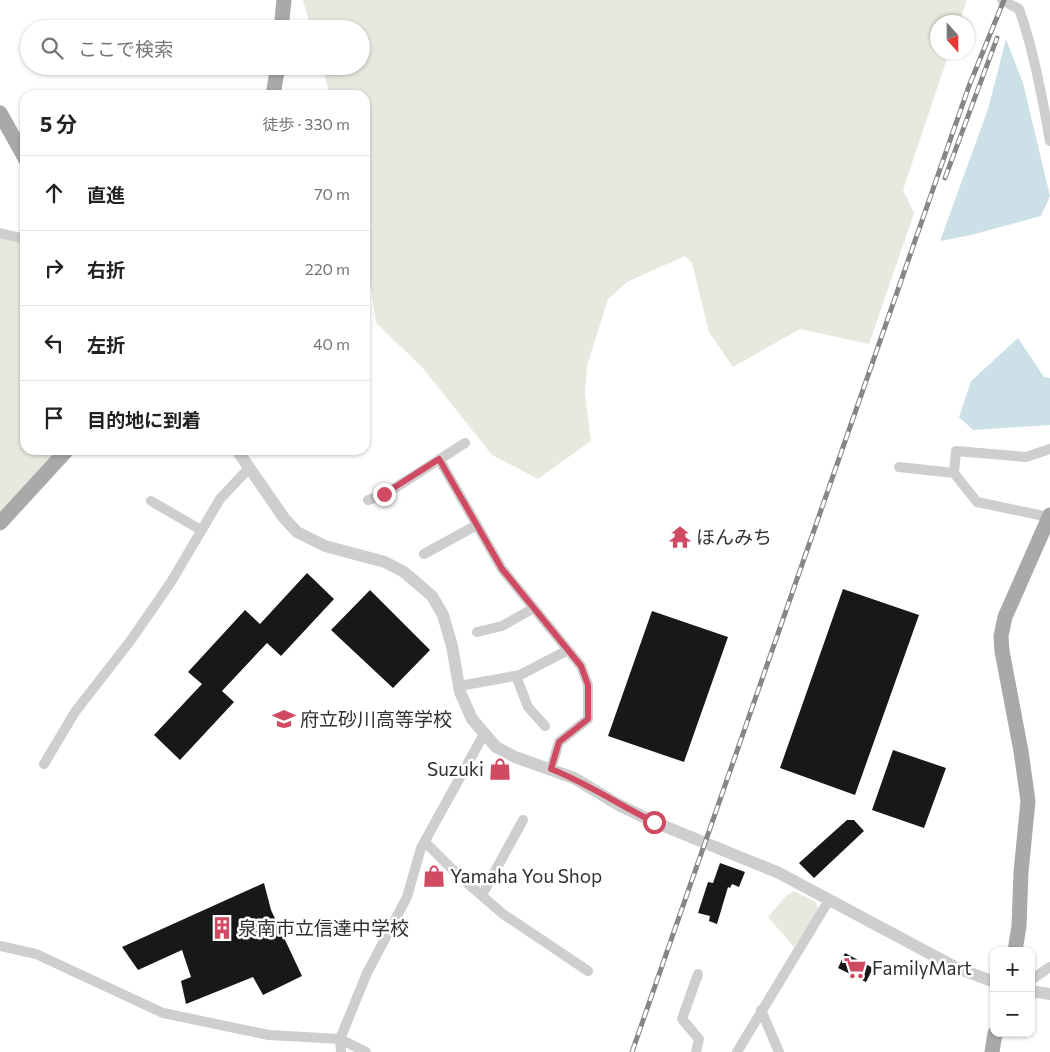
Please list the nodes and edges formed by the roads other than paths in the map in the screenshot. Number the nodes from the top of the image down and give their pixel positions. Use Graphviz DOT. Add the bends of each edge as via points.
graph roads {
  1 [pos="284,0"];
  2 [pos="1002,0"];
  3 [pos="282,20"];
  4 [pos="276,75"];
  5 [pos="274,90"];
  6 [pos="0,113"];
  7 [pos="1050,141"];
  8 [pos="20,149"];
  9 [pos="0,233"];
  10 [pos="20,238"];
  11 [pos="465,443"];
  12 [pos="1050,449"];
  13 [pos="62,455"];
  14 [pos="240,455"];
  15 [pos="439,459"];
  16 [pos="899,467"];
  17 [pos="249,468"];
  18 [pos="954,473"];
  19 [pos="368,500"];
  20 [pos="151,501"];
  21 [pos="1050,516"];
  22 [pos="0,522"];
  23 [pos="477,525"];
  24 [pos="201,530"];
  25 [pos="424,554"];
  26 [pos="534,608"];
  27 [pos="478,632"];
  28 [pos="568,650"];
  29 [pos="516,676"];
  30 [pos="460,686"];
  31 [pos="545,726"];
  32 [pos="484,734"];
  33 [pos="44,764"];
  34 [pos="551,769"];
  35 [pos="523,820"];
  36 [pos="425,842"];
  37 [pos="482,895"];
  38 [pos="829,900"];
  39 [pos="0,946"];
  40 [pos="1015,947"];
  41 [pos="1050,967"];
  42 [pos="588,971"];
  43 [pos="698,974"];
  44 [pos="1035,977"];
  45 [pos="990,980"];
  46 [pos="1035,992"];
  47 [pos="1050,994"];
  48 [pos="761,1010"];
  49 [pos="994,1037"];
  50 [pos="340,1039"];
  51 [pos="341,1052"];
  52 [pos="366,1052"];
  53 [pos="696,1052"];
  54 [pos="737,1052"];
  55 [pos="779,1052"];
  56 [pos="992,1052"];
  1 -- 3 [label="main road"];
  2 -- 7 [label="street" via="1019,8 1040,87"];
  4 -- 5 [label="main road"];
  6 -- 8 [label="main road"];
  9 -- 10 [label="street"];
  11 -- 15 [label="street"];
  12 -- 18 [label="street" via="1026,457 956,450"];
  13 -- 22 [label="main road"];
  14 -- 17 [label="street"];
  15 -- 19 [label="street" via="384,494"];
  15 -- 23 [label="street"];
  16 -- 18 [label="street"];
  17 -- 24 [label="street" via="220,499"];
  17 -- 30 [label="street" via="296,532 326,546 385,562 404,572 432,596 443,615"];
  18 -- 21 [label="street" via="977,502"];
  20 -- 24 [label="street"];
  21 -- 40 [label="main road" via="1005,617 1001,636 1028,801"];
  23 -- 25 [label="street"];
  23 -- 26 [label="street" via="502,569"];
  24 -- 33 [label="street" via="171,582 75,712"];
  26 -- 27 [label="street" via="502,626"];
  26 -- 28 [label="street"];
  28 -- 29 [label="street"];
  28 -- 34 [label="street" via="581,666 588,685 588,719 559,742"];
  29 -- 30 [label="street"];
  29 -- 31 [label="street" via="528,707"];
  30 -- 32 [label="street" via="472,719"];
  32 -- 34 [label="street" via="496,747 515,757"];
  32 -- 36 [label="street"];
  34 -- 38 [label="street" via="574,778 654,822 779,873"];
  35 -- 37 [label="street"];
  36 -- 37 [label="street"];
  36 -- 50 [label="street" via="407,897 367,973"];
  37 -- 42 [label="street" via="503,914"];
  38 -- 45 [label="street" via="956,967"];
  38 -- 48 [label="street"];
  39 -- 50 [label="street" via="36,954 162,1013 269,1035"];
  41 -- 44 [label="street"];
  43 -- 53 [label="street" via="682,1019 699,1039"];
  46 -- 47 [label="street"];
  48 -- 54 [label="street"];
  48 -- 55 [label="street"];
  49 -- 56 [label="main road"];
  50 -- 51 [label="street"];
  50 -- 52 [label="street"];
}
